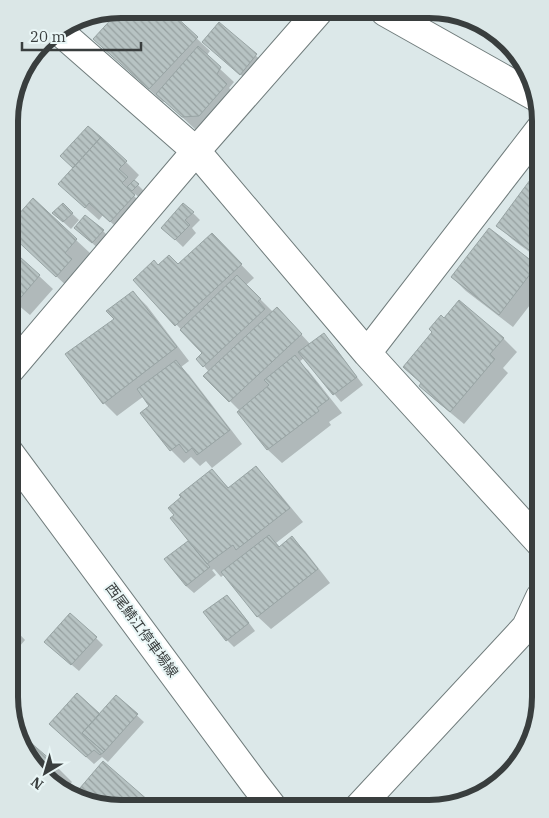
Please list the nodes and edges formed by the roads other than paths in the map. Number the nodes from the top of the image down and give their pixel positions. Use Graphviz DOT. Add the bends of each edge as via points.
graph roads {
  1 [pos="313,18"];
  2 [pos="396,18"];
  3 [pos="63,35"];
  4 [pos="527,92"];
  5 [pos="532,139"];
  6 [pos="196,151"];
  7 [pos="367,353"];
  8 [pos="18,360"];
  9 [pos="18,464"];
  10 [pos="531,533"];
  11 [pos="531,635"];
  12 [pos="267,800"];
  13 [pos="366,800"];
  1 -- 6 [label="street"];
  2 -- 4 [label="street"];
  3 -- 6 [label="street"];
  5 -- 7 [label="street"];
  6 -- 7 [label="street"];
  6 -- 8 [label="street"];
  7 -- 10 [label="street"];
  9 -- 12 [label="street, 西尾鯖江停車場線"];
  11 -- 13 [label="street"];
}
